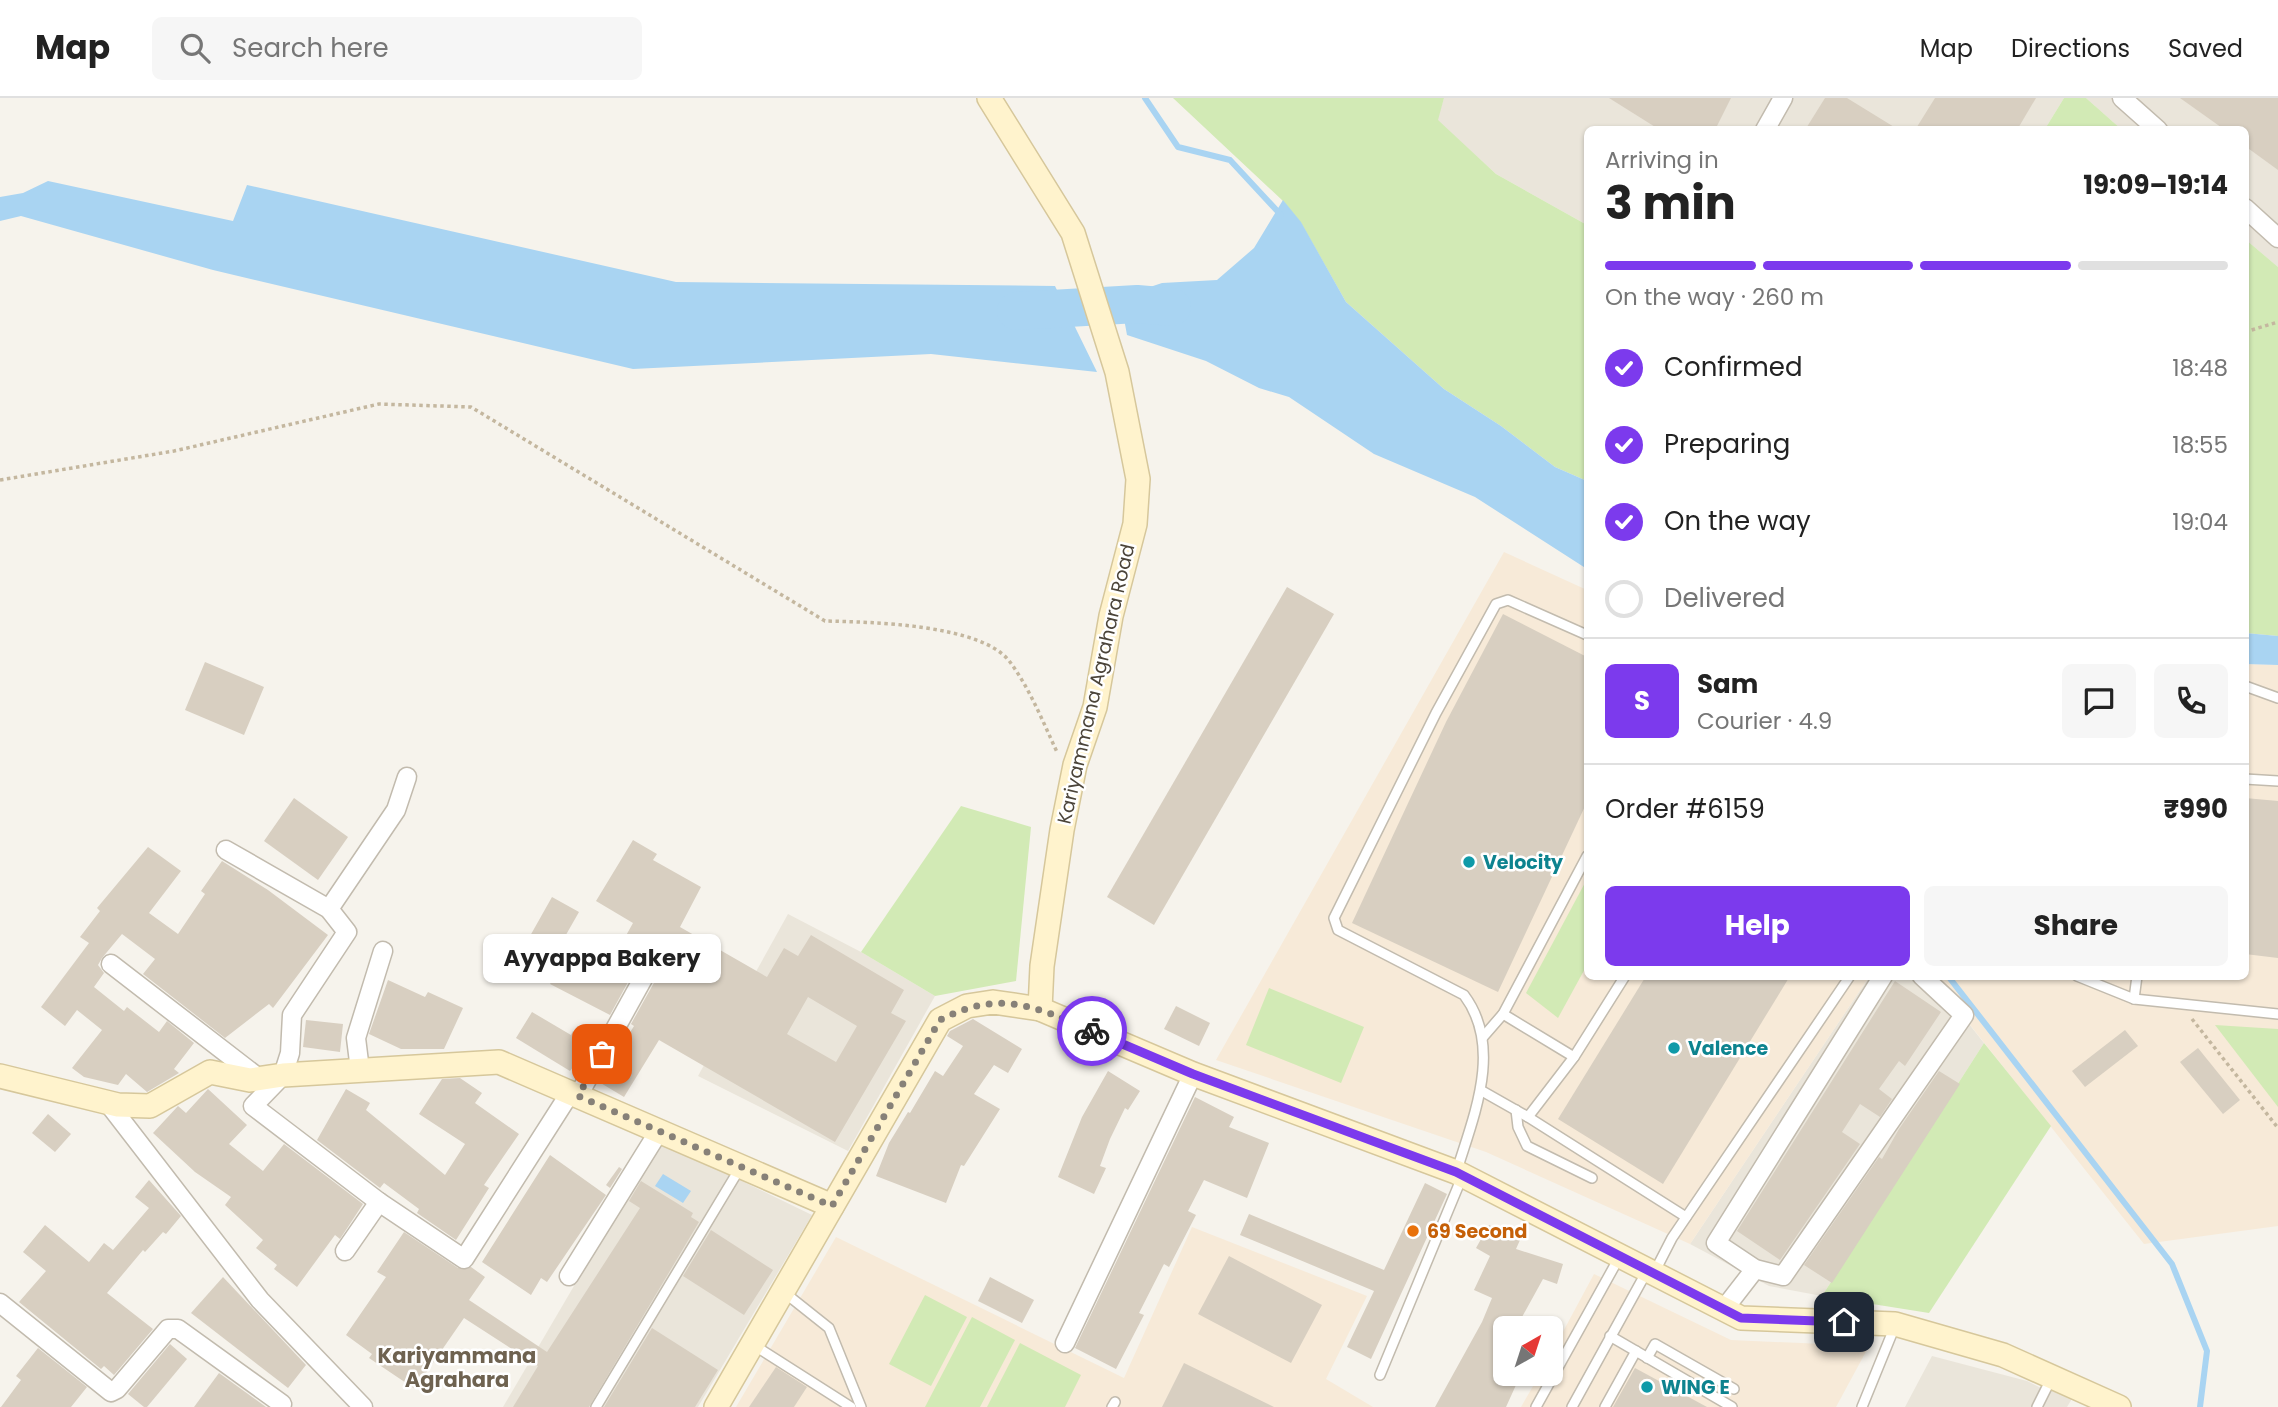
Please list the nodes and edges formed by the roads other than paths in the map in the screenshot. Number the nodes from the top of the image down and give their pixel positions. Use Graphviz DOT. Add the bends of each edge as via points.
graph roads {
  1 [pos="989,98"];
  2 [pos="1783,98"];
  3 [pos="2125,99"];
  4 [pos="1767,126"];
  5 [pos="2154,126"];
  6 [pos="2249,212"];
  7 [pos="2278,238"];
  8 [pos="1584,634"];
  9 [pos="2249,687"];
  10 [pos="2278,698"];
  11 [pos="407,777"];
  12 [pos="2249,779"];
  13 [pos="2278,781"];
  14 [pos="226,850"];
  15 [pos="1584,862"];
  16 [pos="329,909"];
  17 [pos="660,948"];
  18 [pos="383,951"];
  19 [pos="111,964"];
  20 [pos="1622,980"];
  21 [pos="1847,980"];
  22 [pos="1880,980"];
  23 [pos="1926,980"];
  24 [pos="2087,980"];
  25 [pos="2136,980"];
  26 [pos="2134,999"];
  27 [pos="1040,1009"];
  28 [pos="1503,1014"];
  29 [pos="2278,1014"];
  30 [pos="1483,1037"];
  31 [pos="1574,1057"];
  32 [pos="360,1070"];
  33 [pos="1193,1074"];
  34 [pos="0,1076"];
  35 [pos="272,1077"];
  36 [pos="1482,1091"];
  37 [pos="574,1094"];
  38 [pos="108,1102"];
  39 [pos="1516,1110"];
  40 [pos="1528,1117"];
  41 [pos="659,1131"];
  42 [pos="741,1167"];
  43 [pos="1459,1174"];
  44 [pos="1592,1178"];
  45 [pos="379,1202"];
  46 [pos="832,1206"];
  47 [pos="1686,1217"];
  48 [pos="345,1251"];
  49 [pos="1620,1255"];
  50 [pos="1755,1269"];
  51 [pos="1651,1271"];
  52 [pos="569,1276"];
  53 [pos="783,1291"];
  54 [pos="0,1303"];
  55 [pos="1724,1309"];
  56 [pos="1895,1324"];
  57 [pos="1610,1336"];
  58 [pos="751,1343"];
  59 [pos="1065,1343"];
  60 [pos="1636,1352"];
  61 [pos="1647,1358"];
  62 [pos="1380,1375"];
  63 [pos="2052,1377"];
  64 [pos="1734,1389"];
  65 [pos="282,1404"];
  66 [pos="363,1407"];
  67 [pos="596,1407"];
  68 [pos="716,1407"];
  69 [pos="850,1407"];
  70 [pos="861,1407"];
  71 [pos="1536,1407"];
  72 [pos="1572,1407"];
  73 [pos="1605,1407"];
  74 [pos="1732,1407"];
  75 [pos="1862,1407"];
  76 [pos="2037,1407"];
  77 [pos="2119,1407"];
  1 -- 27 [label="street, Kariyammana Agrahara Road" via="1073,233 1117,372 1138,478 1135,524 1111,617 1095,707 1072,783 1042,966"];
  2 -- 4 [label="street"];
  3 -- 5 [label="street"];
  6 -- 7 [label="street"];
  8 -- 30 [label="lane" via="1521,604 1508,600 1496,604 1334,918 1338,930 1464,995 1476,1011"];
  9 -- 10 [label="lane"];
  11 -- 16 [label="street" via="396,810"];
  12 -- 13 [label="lane"];
  14 -- 16 [label="street"];
  15 -- 28 [label="lane"];
  16 -- 35 [label="street" via="347,932 292,1015 290,1054"];
  17 -- 37 [label="street"];
  18 -- 32 [label="street" via="356,1038"];
  19 -- 35 [label="street"];
  20 -- 31 [label="lane"];
  21 -- 47 [label="lane"];
  22 -- 50 [label="street" via="1716,1243"];
  23 -- 50 [label="street" via="1964,1015 1783,1276"];
  24 -- 26 [label="lane"];
  25 -- 26 [label="lane"];
  26 -- 29 [label="lane"];
  27 -- 33 [label="street"];
  27 -- 46 [label="street" via="993,1002 967,1006 940,1020"];
  28 -- 30 [label="lane"];
  28 -- 31 [label="lane"];
  30 -- 36 [label="lane"];
  31 -- 40 [label="lane"];
  32 -- 35 [label="street"];
  32 -- 37 [label="street" via="499,1062"];
  33 -- 43 [label="street"];
  33 -- 59 [label="street"];
  34 -- 38 [label="street"];
  35 -- 38 [label="street" via="250,1080 210,1072 150,1106"];
  35 -- 45 [label="street" via="253,1106"];
  36 -- 39 [label="lane"];
  36 -- 43 [label="lane"];
  37 -- 41 [label="street"];
  37 -- 45 [label="street" via="464,1259"];
  38 -- 66 [label="street" via="260,1300"];
  39 -- 40 [label="lane"];
  39 -- 44 [label="lane" via="1527,1146"];
  40 -- 47 [label="lane"];
  41 -- 42 [label="street"];
  41 -- 52 [label="street"];
  42 -- 46 [label="street"];
  42 -- 67 [label="lane"];
  43 -- 49 [label="street"];
  43 -- 62 [label="lane"];
  45 -- 48 [label="street"];
  46 -- 53 [label="street"];
  47 -- 51 [label="lane"];
  49 -- 51 [label="street"];
  49 -- 71 [label="lane"];
  50 -- 55 [label="street"];
  51 -- 55 [label="street"];
  51 -- 57 [label="lane"];
  53 -- 58 [label="street"];
  53 -- 70 [label="lane" via="829,1328"];
  54 -- 65 [label="street" via="111,1392 168,1329 178,1329"];
  55 -- 56 [label="street" via="1741,1318"];
  56 -- 63 [label="street" via="2003,1355"];
  56 -- 75 [label="lane"];
  57 -- 60 [label="lane"];
  57 -- 72 [label="lane"];
  58 -- 68 [label="street"];
  58 -- 69 [label="lane"];
  60 -- 61 [label="lane"];
  60 -- 73 [label="lane"];
  61 -- 64 [label="lane" via="1655,1344"];
  61 -- 74 [label="lane"];
  63 -- 76 [label="lane"];
  63 -- 77 [label="street"];
}
